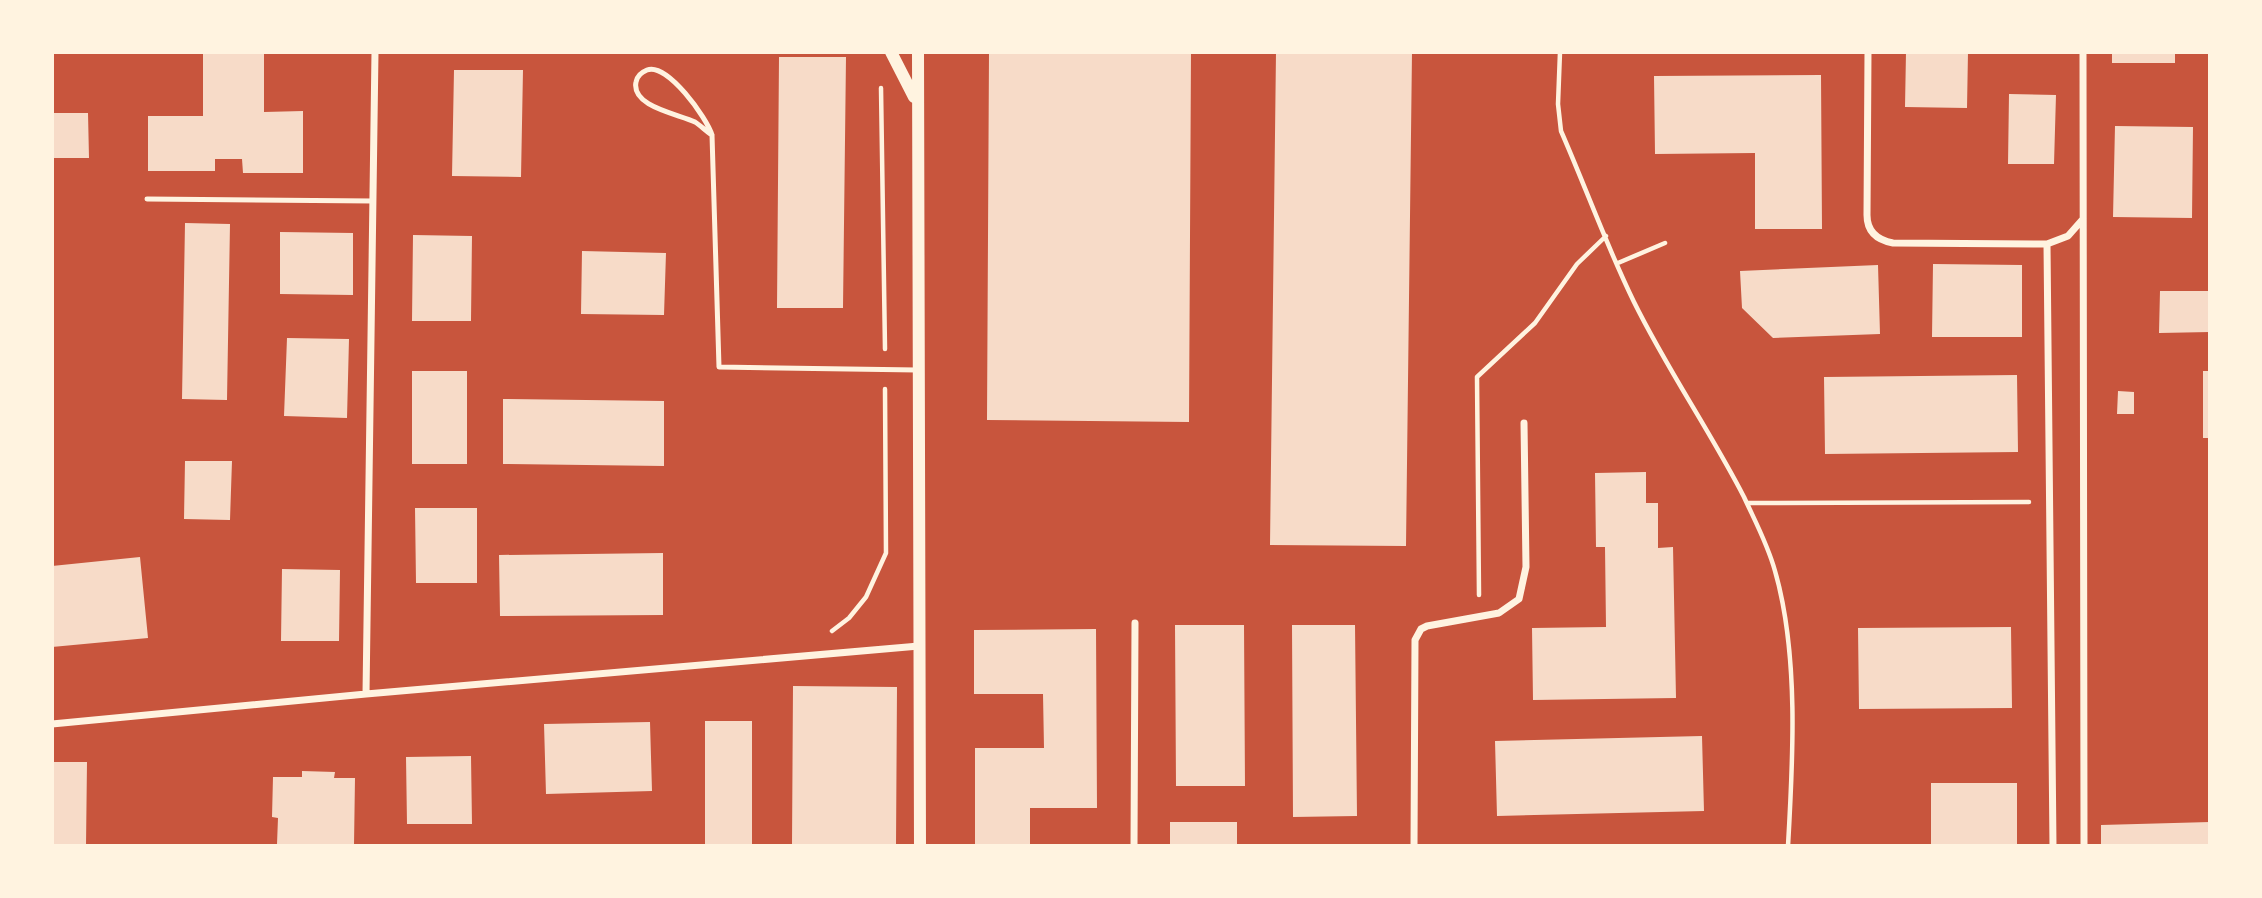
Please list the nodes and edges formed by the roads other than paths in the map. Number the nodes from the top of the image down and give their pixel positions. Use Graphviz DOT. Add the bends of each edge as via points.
graph roads {
  1 [pos="375,52"];
  2 [pos="891,52"];
  3 [pos="918,52"];
  4 [pos="1868,52"];
  5 [pos="2083,52"];
  6 [pos="916,101"];
  7 [pos="712,135"];
  8 [pos="147,199"];
  9 [pos="373,201"];
  10 [pos="2083,219"];
  11 [pos="2047,244"];
  12 [pos="917,370"];
  13 [pos="1524,423"];
  14 [pos="1135,623"];
  15 [pos="919,646"];
  16 [pos="366,694"];
  17 [pos="52,724"];
  18 [pos="920,845"];
  19 [pos="1134,845"];
  20 [pos="1414,845"];
  21 [pos="2053,845"];
  22 [pos="2084,845"];
  1 -- 9 [label="street"];
  2 -- 6 [label="street"];
  3 -- 6 [label="street"];
  4 -- 11 [label="street" via="1867,215 1872,233 1893,243"];
  5 -- 10 [label="street"];
  6 -- 12 [label="street"];
  7 -- 7 [label="lane" via="705,117 668,76 655,69 639,75 637,91 646,102 695,122"];
  7 -- 12 [label="lane" via="719,367"];
  8 -- 9 [label="lane"];
  9 -- 16 [label="street"];
  10 -- 11 [label="street" via="2068,236"];
  10 -- 22 [label="street"];
  11 -- 21 [label="street"];
  12 -- 15 [label="street"];
  13 -- 20 [label="street" via="1526,567 1519,599 1492,615 1434,623 1421,629 1415,640"];
  14 -- 19 [label="street"];
  15 -- 16 [label="street"];
  15 -- 18 [label="street"];
  16 -- 17 [label="street"];
}
